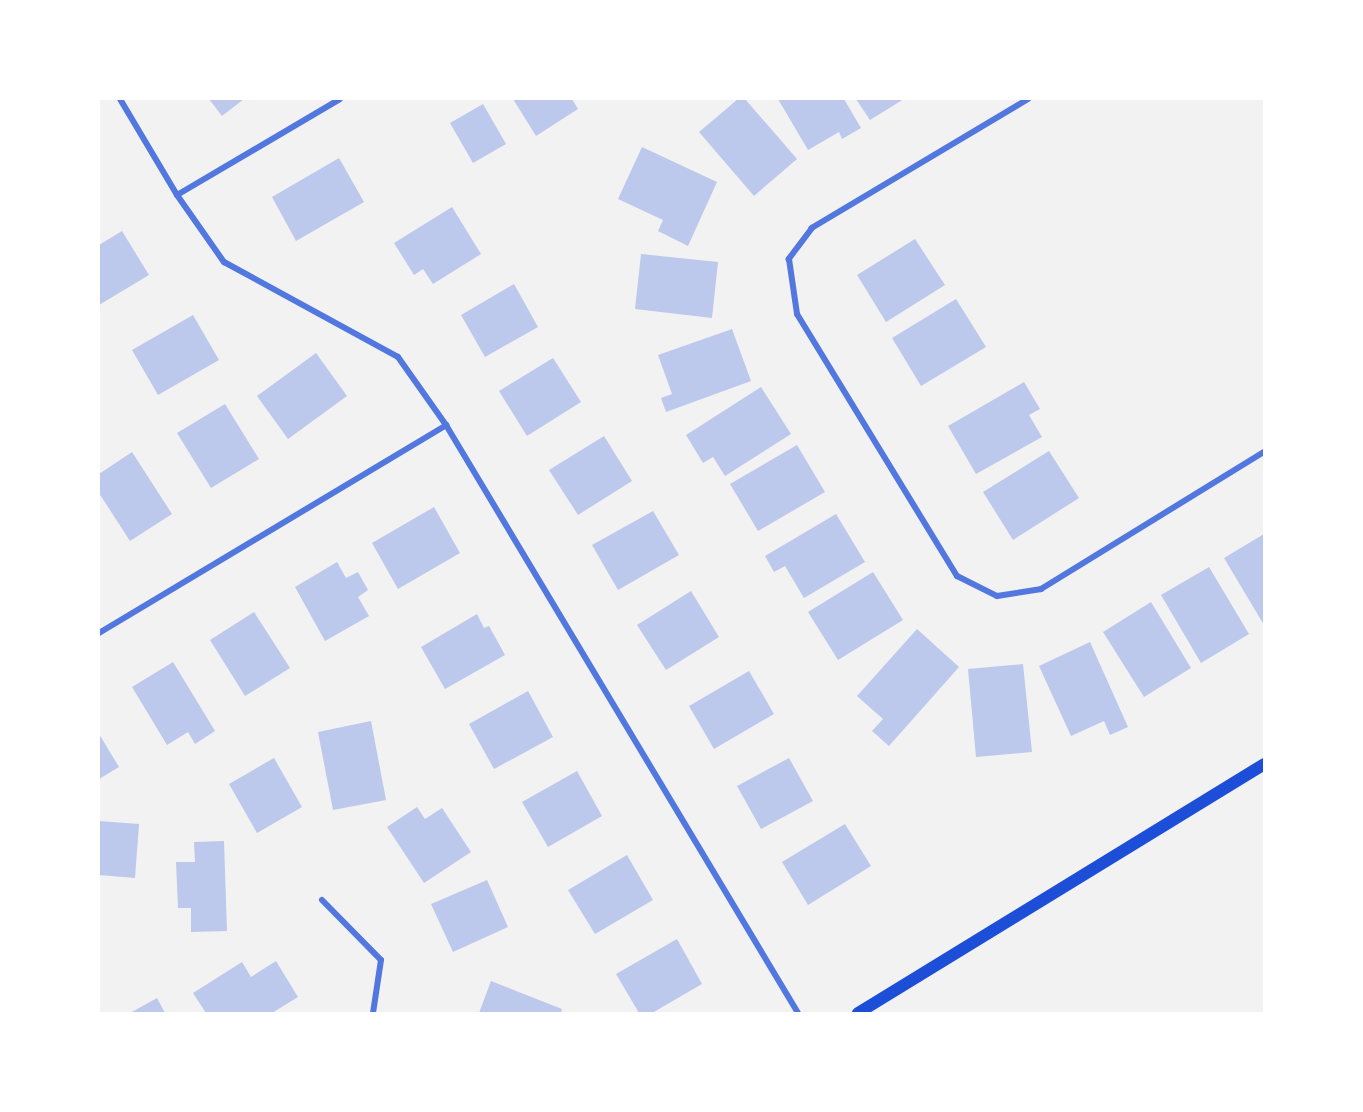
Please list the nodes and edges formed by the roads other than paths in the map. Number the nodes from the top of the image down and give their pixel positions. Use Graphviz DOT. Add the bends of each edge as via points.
graph roads {
  1 [pos="120,99"];
  2 [pos="340,99"];
  3 [pos="1028,99"];
  4 [pos="177,195"];
  5 [pos="446,425"];
  6 [pos="1264,452"];
  7 [pos="99,633"];
  8 [pos="1264,764"];
  9 [pos="322,900"];
  10 [pos="373,1013"];
  11 [pos="798,1013"];
  12 [pos="858,1013"];
  1 -- 4 [label="street"];
  2 -- 4 [label="street"];
  3 -- 6 [label="street" via="812,228 789,259 797,314 957,576 997,596 1041,589"];
  4 -- 5 [label="street" via="224,262 398,357"];
  5 -- 7 [label="street"];
  5 -- 11 [label="street"];
  8 -- 12 [label="main road"];
  9 -- 10 [label="street" via="381,960"];
}
